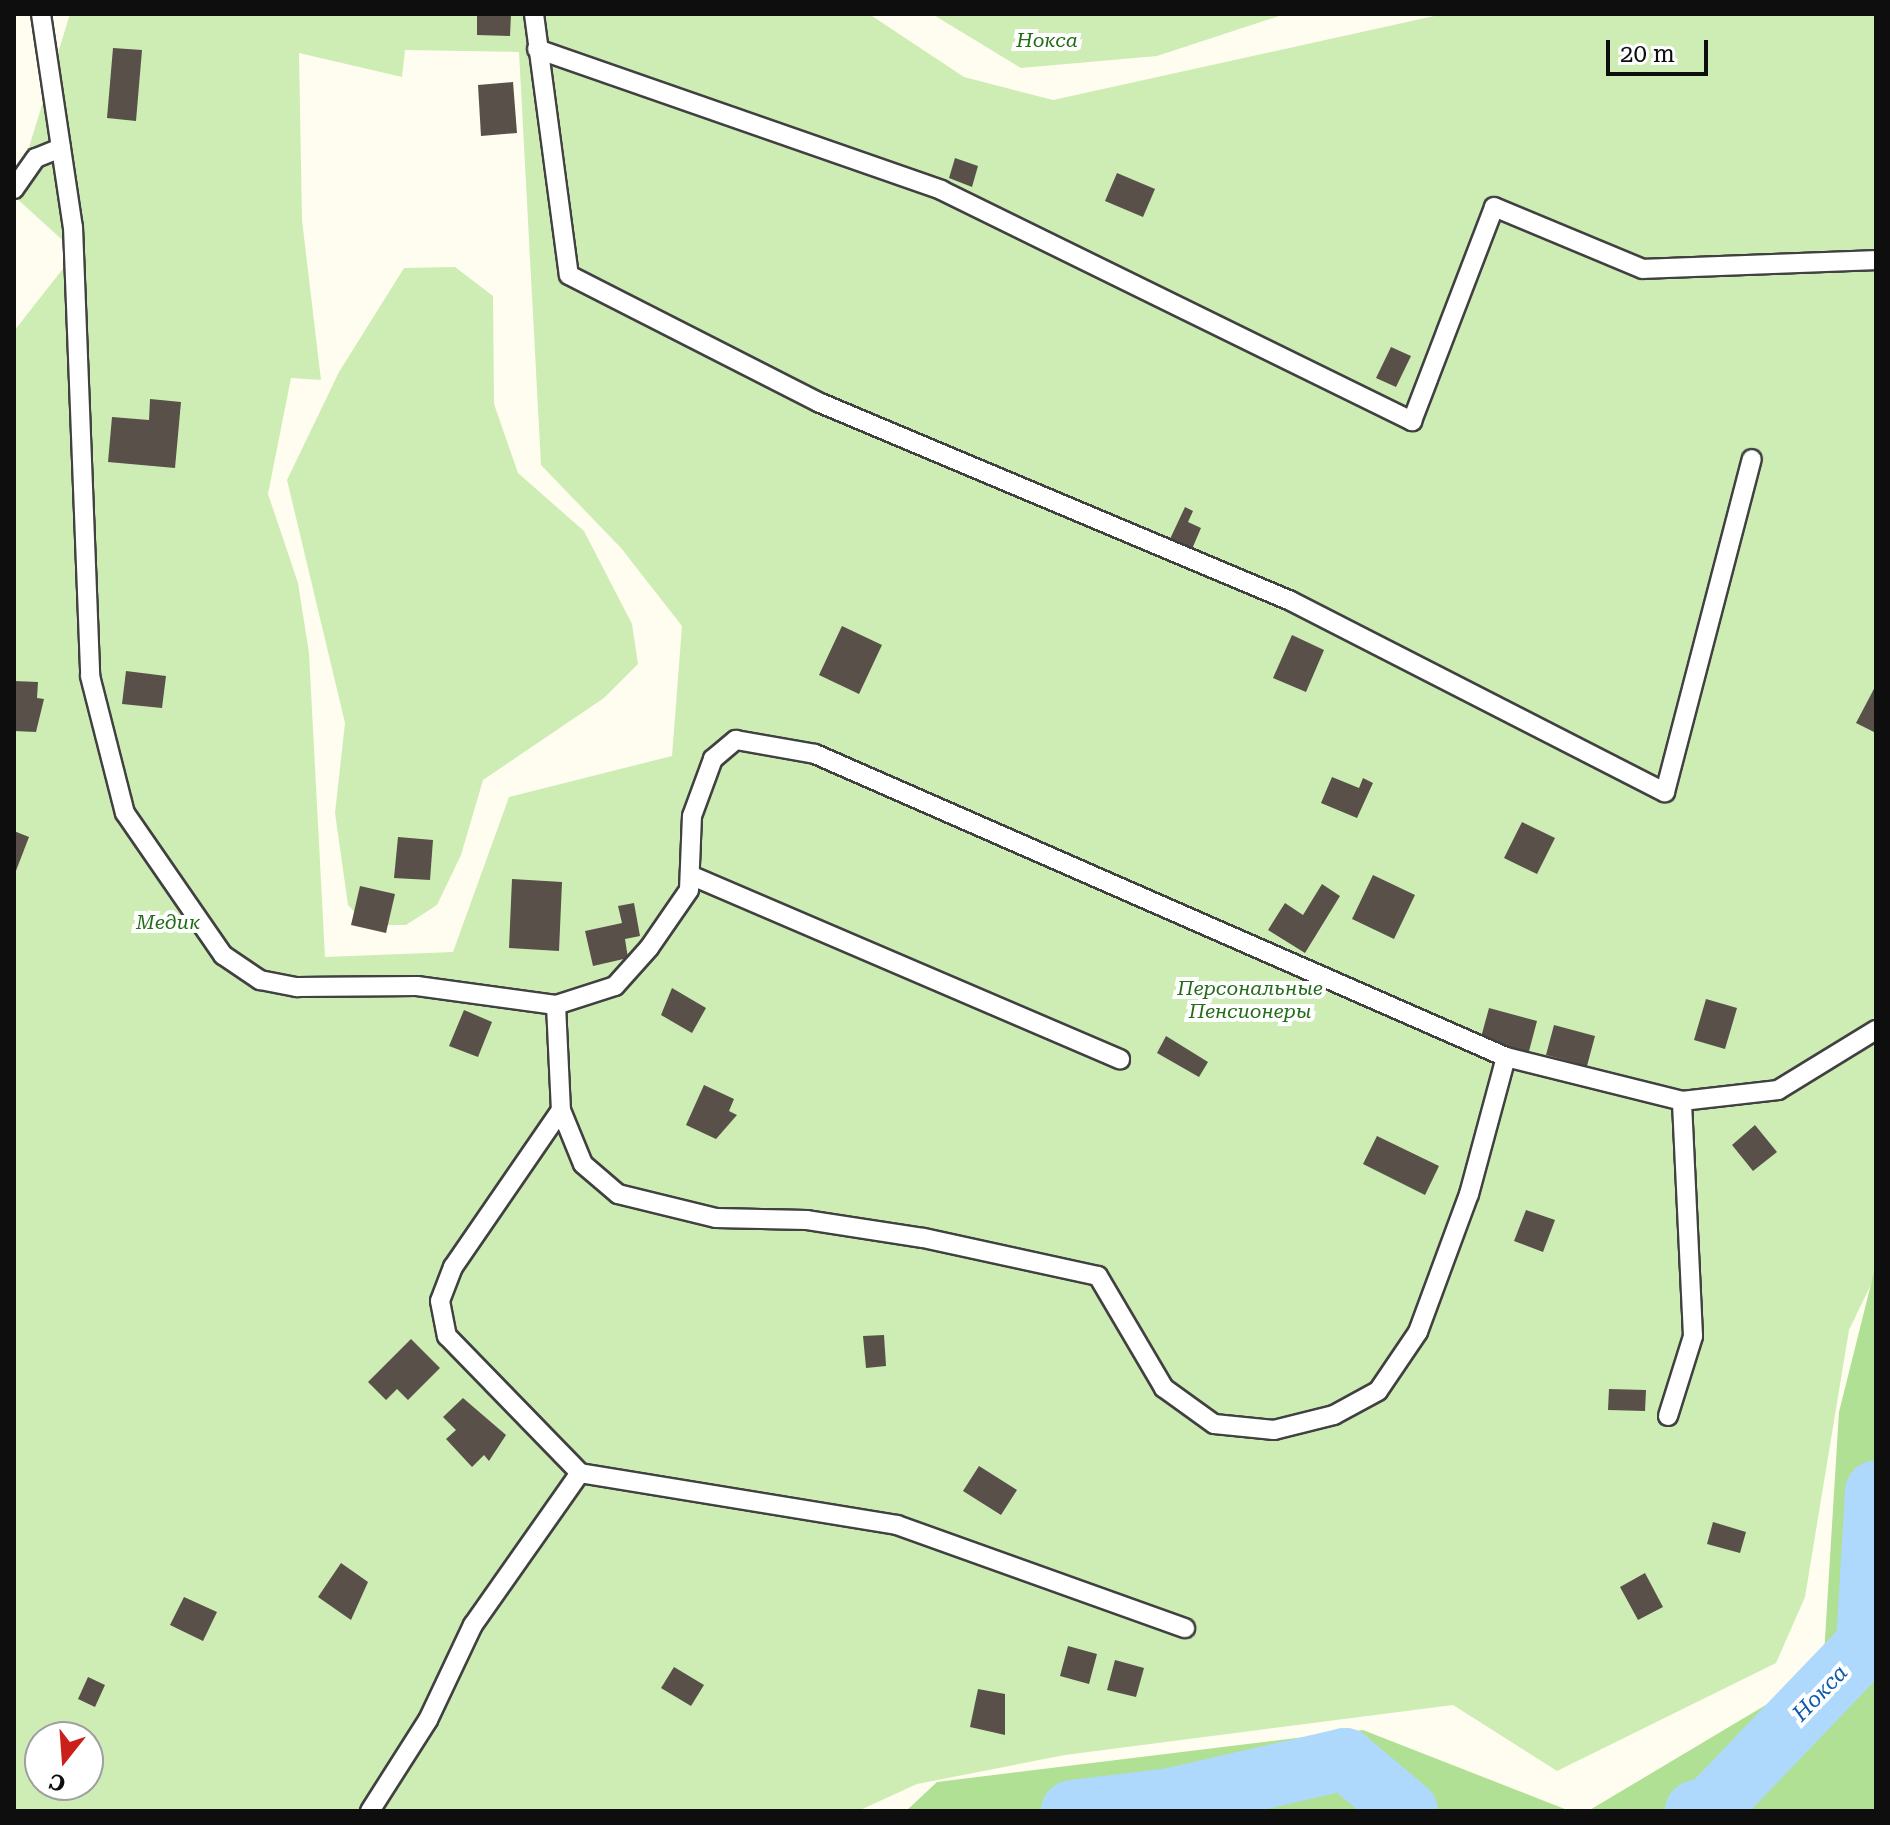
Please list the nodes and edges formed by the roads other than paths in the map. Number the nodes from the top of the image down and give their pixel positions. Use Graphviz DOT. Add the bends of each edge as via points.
graph roads {
  1 [pos="41,14"];
  2 [pos="534,14"];
  3 [pos="537,49"];
  4 [pos="61,148"];
  5 [pos="14,189"];
  6 [pos="1876,260"];
  7 [pos="1752,459"];
  8 [pos="690,875"];
  9 [pos="556,1005"];
  10 [pos="1876,1030"];
  11 [pos="1506,1057"];
  12 [pos="1120,1059"];
  13 [pos="1682,1101"];
  14 [pos="561,1110"];
  15 [pos="1668,1416"];
  16 [pos="580,1473"];
  17 [pos="1185,1628"];
  18 [pos="370,1811"];
  1 -- 4 [label="lane"];
  2 -- 3 [label="lane"];
  3 -- 6 [label="lane" via="941,190 1412,421 1494,207 1643,269"];
  3 -- 7 [label="lane" via="569,275 818,402 1291,601 1665,792"];
  4 -- 5 [label="lane" via="36,158"];
  4 -- 9 [label="lane" via="73,227 90,676 125,813 223,955 260,980 297,987 417,986"];
  8 -- 9 [label="lane" via="689,890 615,986"];
  8 -- 11 [label="lane" via="692,816 713,759 736,740 815,754"];
  8 -- 12 [label="lane"];
  9 -- 14 [label="lane"];
  10 -- 13 [label="lane" via="1778,1090"];
  11 -- 13 [label="lane"];
  11 -- 14 [label="lane" via="1469,1194 1418,1332 1378,1391 1334,1415 1274,1430 1214,1424 1164,1388 1098,1276 923,1238 807,1220 716,1218 618,1194 583,1164"];
  13 -- 15 [label="lane" via="1693,1336"];
  14 -- 16 [label="lane" via="453,1267 440,1301 447,1336"];
  16 -- 17 [label="lane" via="897,1525"];
  16 -- 18 [label="lane" via="473,1625 428,1720"];
}
